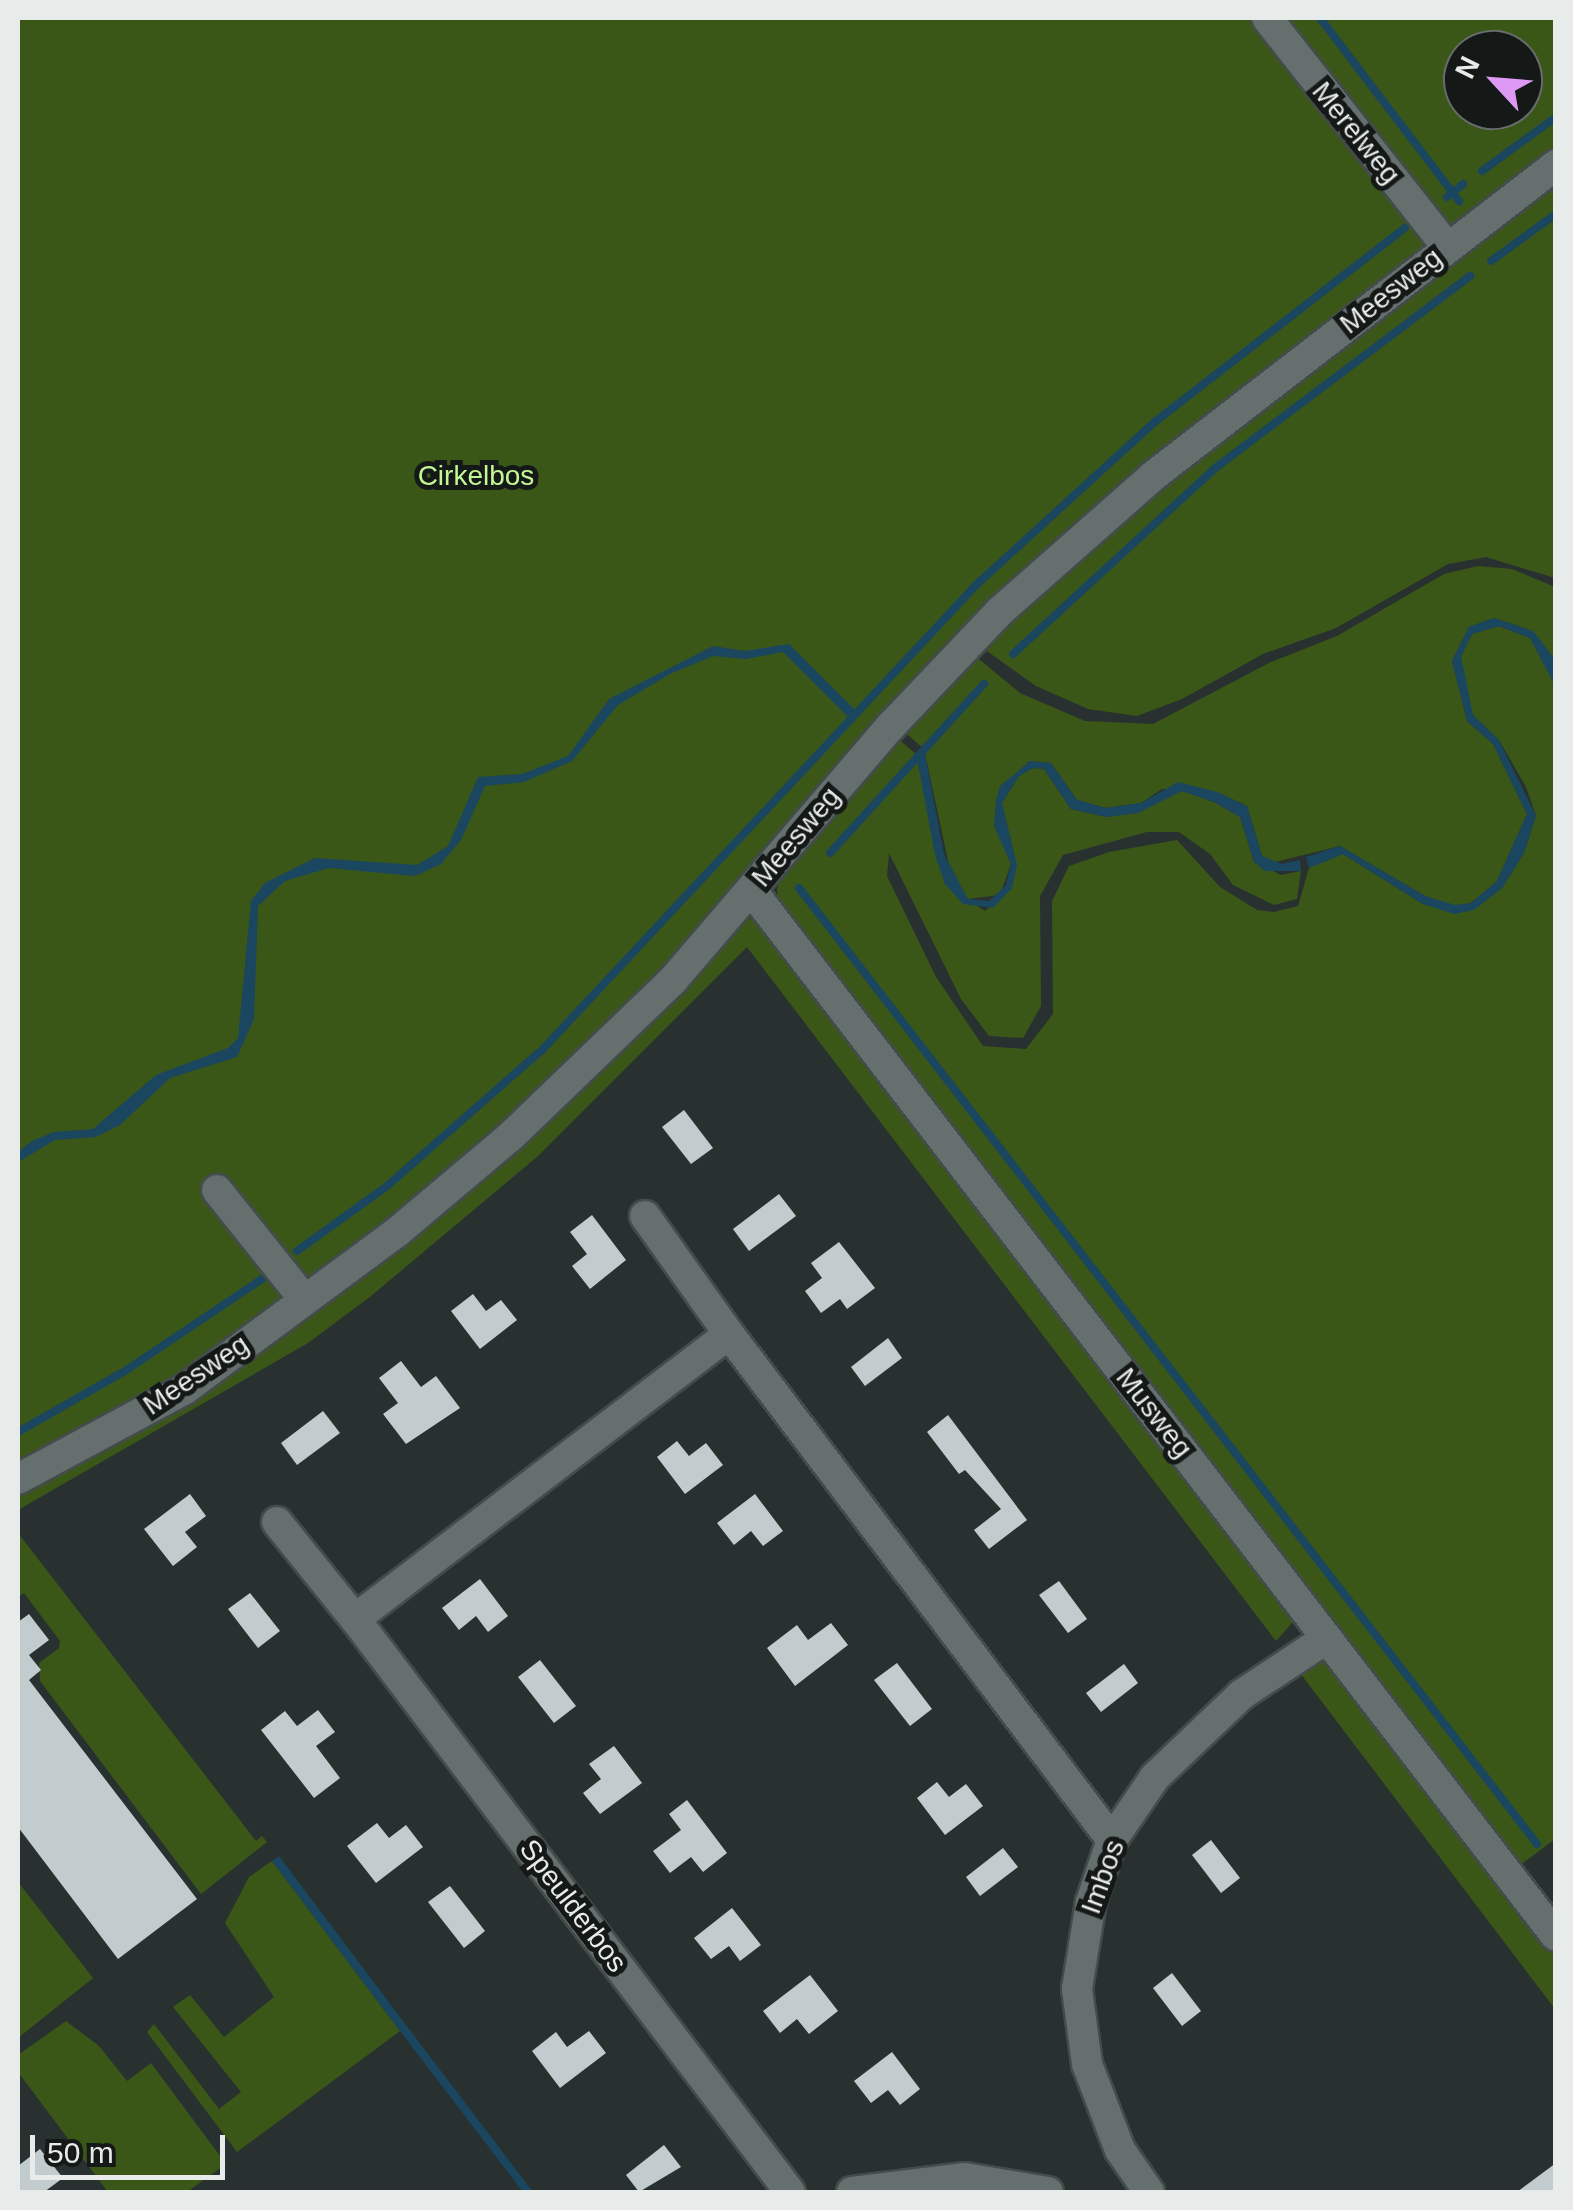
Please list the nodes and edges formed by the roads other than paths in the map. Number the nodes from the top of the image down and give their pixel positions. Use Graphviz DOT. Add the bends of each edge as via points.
graph roads {
  1 [pos="1267,18"];
  2 [pos="1556,166"];
  3 [pos="1447,247"];
  4 [pos="752,890"];
  5 [pos="217,1190"];
  6 [pos="645,1216"];
  7 [pos="304,1299"];
  8 [pos="730,1334"];
  9 [pos="18,1479"];
  10 [pos="277,1522"];
  11 [pos="355,1618"];
  12 [pos="1327,1638"];
  13 [pos="1112,1840"];
  14 [pos="1556,1936"];
  15 [pos="790,2192"];
  16 [pos="852,2192"];
  17 [pos="1048,2192"];
  18 [pos="1149,2192"];
  1 -- 3 [label="street, Merelweg"];
  2 -- 3 [label="street, Meesweg"];
  3 -- 4 [label="street, Meesweg" via="1153,476 1000,612 891,726"];
  4 -- 7 [label="street, Meesweg" via="673,980 511,1136"];
  4 -- 12 [label="street, Musweg"];
  5 -- 7 [label="street"];
  6 -- 8 [label="street"];
  7 -- 9 [label="street, Meesweg" via="185,1389"];
  8 -- 11 [label="street"];
  8 -- 13 [label="street"];
  10 -- 11 [label="street, Speulderbos"];
  11 -- 15 [label="street, Speulderbos"];
  12 -- 13 [label="street, Imbos" via="1268,1673 1195,1734"];
  12 -- 14 [label="street, Musweg"];
  13 -- 18 [label="street, Imbos" via="1079,1954 1080,2025 1104,2113"];
  16 -- 17 [label="street" via="965,2178"];
}
